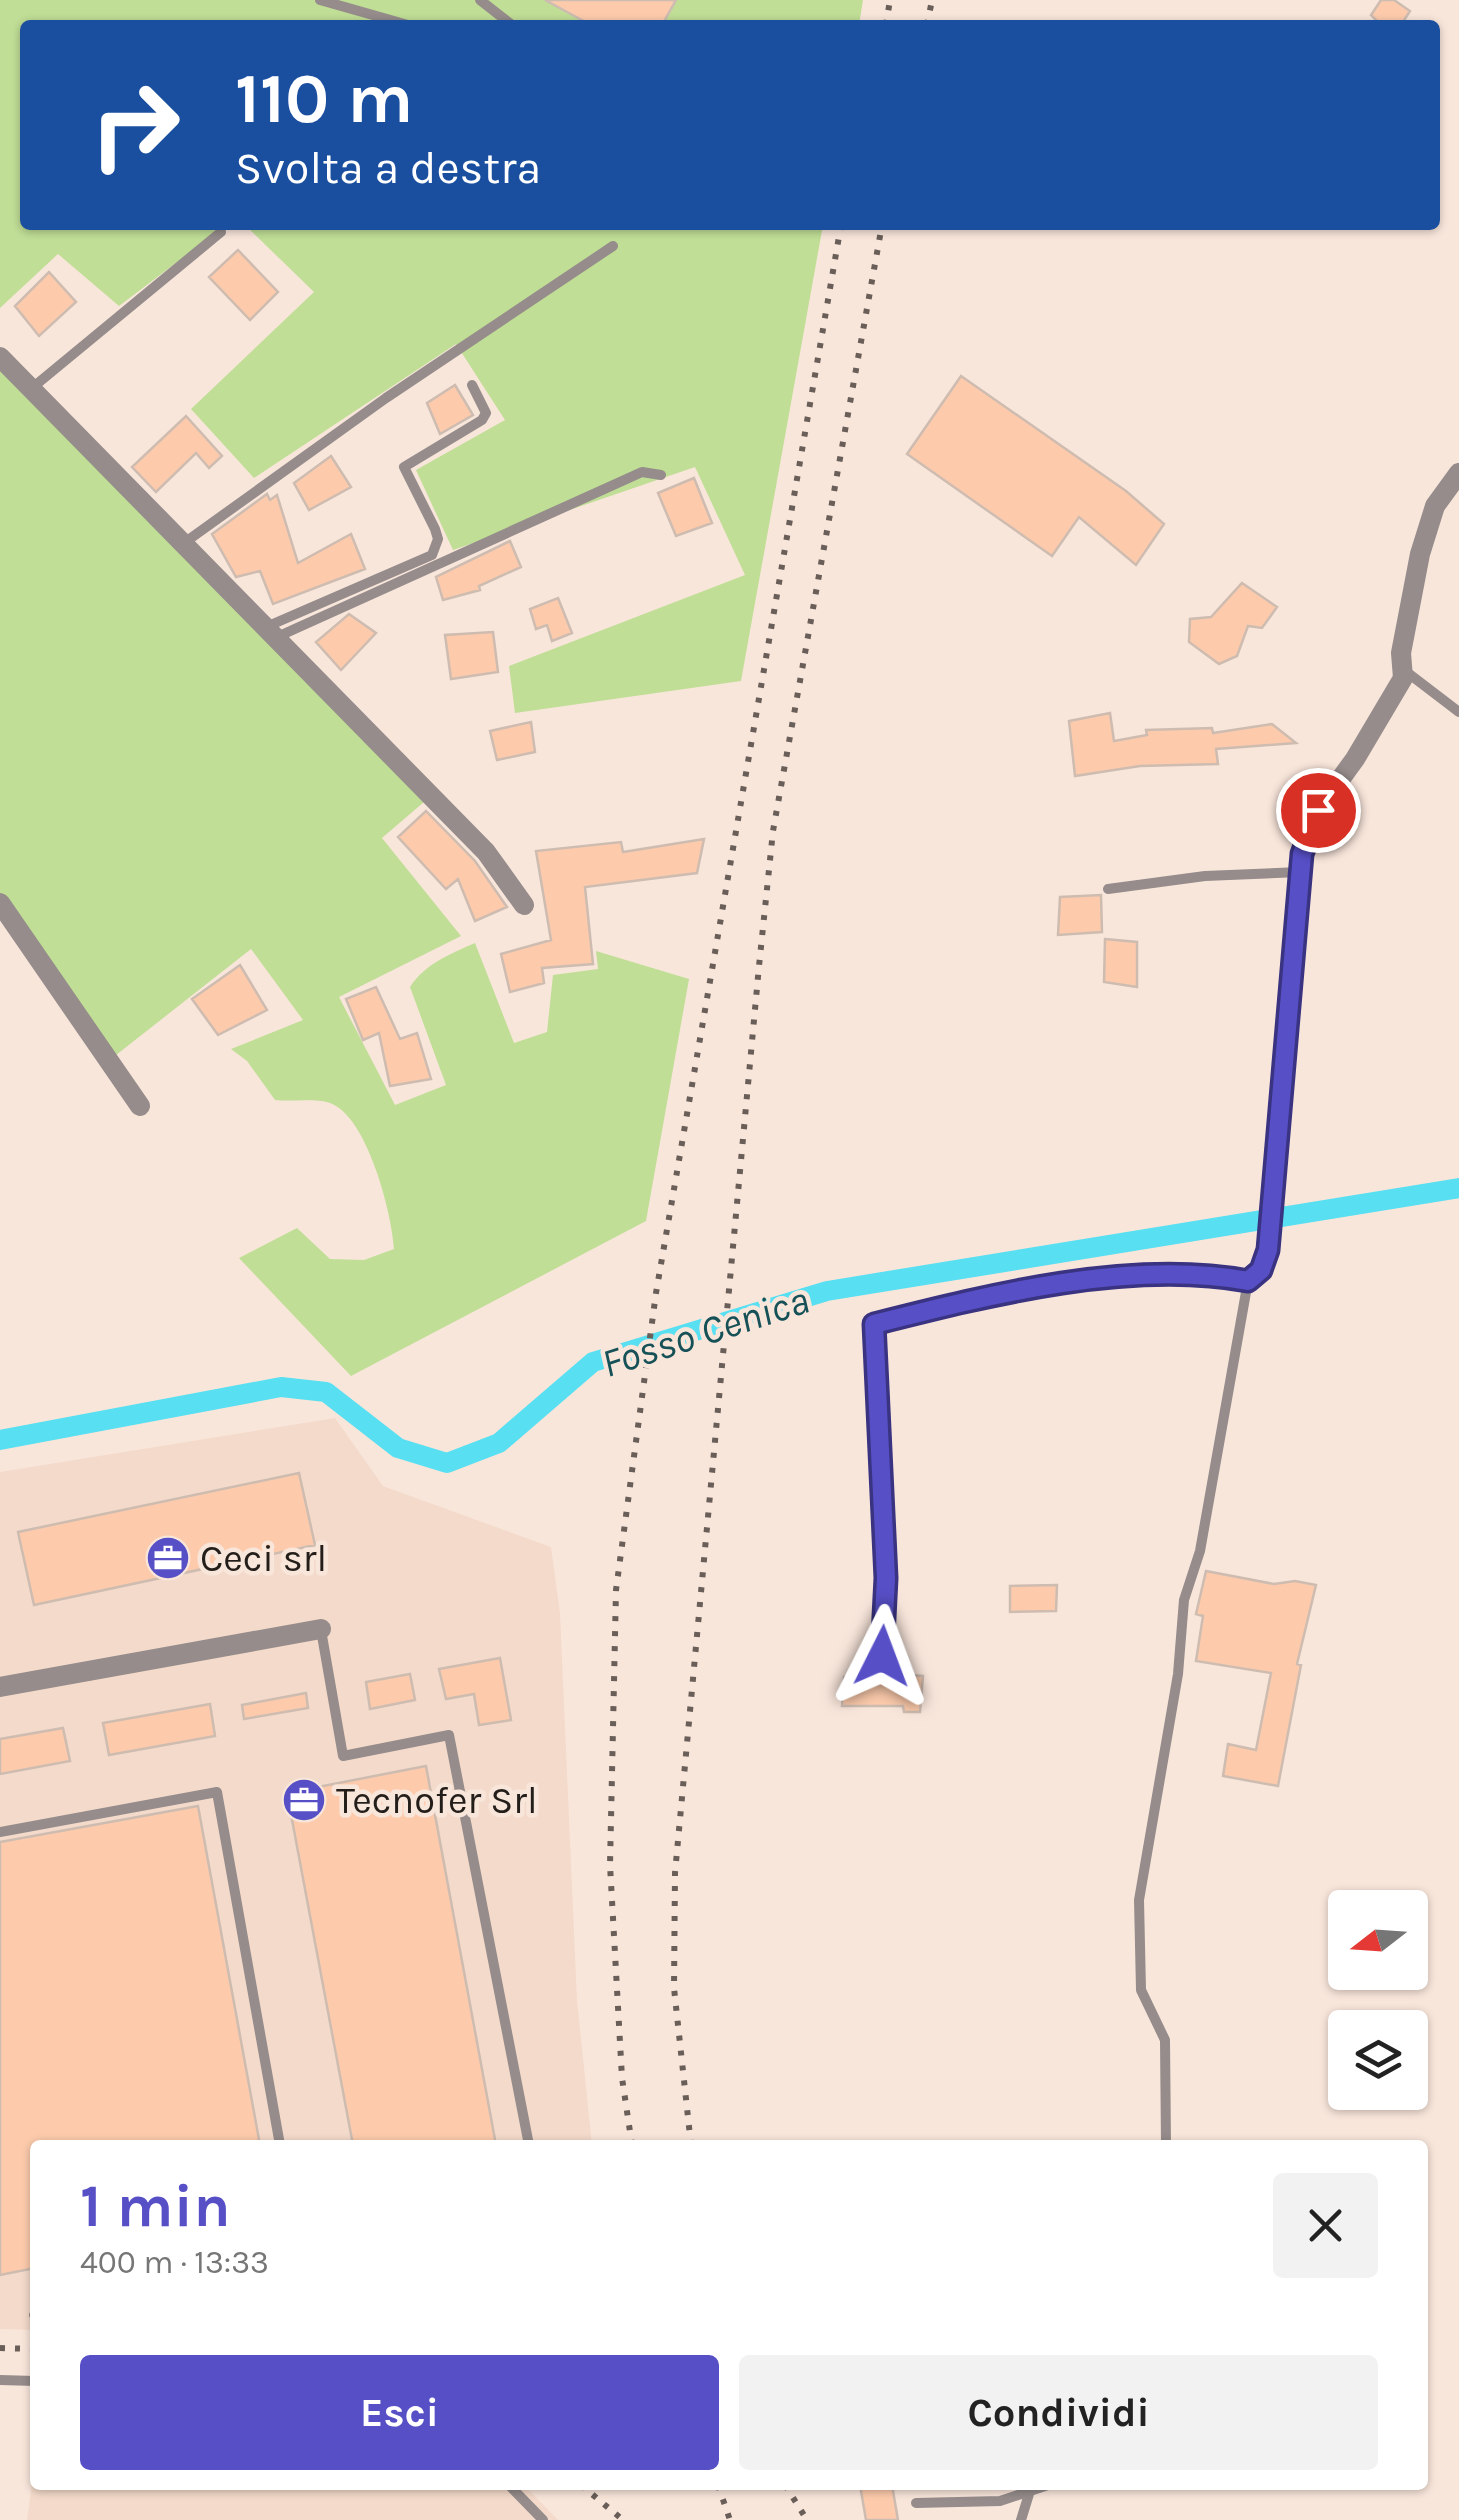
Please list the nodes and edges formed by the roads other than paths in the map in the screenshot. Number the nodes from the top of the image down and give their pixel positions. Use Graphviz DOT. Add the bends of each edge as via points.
graph roads {
  1 [pos="320,0"];
  2 [pos="480,0"];
  3 [pos="390,20"];
  4 [pos="506,20"];
  5 [pos="221,232"];
  6 [pos="614,246"];
  7 [pos="0,358"];
  8 [pos="472,385"];
  9 [pos="31,389"];
  10 [pos="1459,473"];
  11 [pos="660,475"];
  12 [pos="184,543"];
  13 [pos="271,632"];
  14 [pos="1402,668"];
  15 [pos="1459,712"];
  16 [pos="1300,872"];
  17 [pos="1108,890"];
  18 [pos="0,904"];
  19 [pos="524,905"];
  20 [pos="140,1106"];
  21 [pos="1248,1281"];
  22 [pos="320,1629"];
  23 [pos="882,1656"];
  24 [pos="0,1687"];
  25 [pos="0,1832"];
  26 [pos="279,2140"];
  27 [pos="528,2140"];
  28 [pos="1166,2140"];
  29 [pos="0,2380"];
  30 [pos="30,2382"];
  31 [pos="514,2490"];
  32 [pos="1037,2490"];
  33 [pos="1029,2494"];
  34 [pos="916,2504"];
  35 [pos="543,2520"];
  36 [pos="1021,2520"];
  1 -- 3 [label="lane"];
  2 -- 4 [label="lane"];
  5 -- 9 [label="lane"];
  6 -- 12 [label="lane"];
  7 -- 9 [label="street"];
  8 -- 13 [label="lane" via="486,413 482,420 404,468 435,529 432,555"];
  9 -- 12 [label="street"];
  10 -- 14 [label="street" via="1434,506"];
  11 -- 13 [label="lane" via="642,472"];
  12 -- 13 [label="street"];
  13 -- 19 [label="street" via="486,852"];
  14 -- 15 [label="lane"];
  14 -- 16 [label="street" via="1355,759 1318,810"];
  16 -- 17 [label="lane"];
  16 -- 21 [label="street" via="1268,1250"];
  18 -- 20 [label="street"];
  21 -- 23 [label="street" via="1190,1273 1133,1276 1016,1292 874,1324 886,1578"];
  21 -- 28 [label="lane" via="1200,1551 1184,1600 1178,1674 1139,1900 1141,1990 1165,2040"];
  22 -- 24 [label="street"];
  22 -- 27 [label="lane" via="343,1756 448,1735"];
  25 -- 26 [label="lane" via="217,1792"];
  29 -- 30 [label="lane"];
  31 -- 35 [label="lane"];
  32 -- 33 [label="lane"];
  33 -- 34 [label="lane"];
  33 -- 36 [label="lane"];
}
